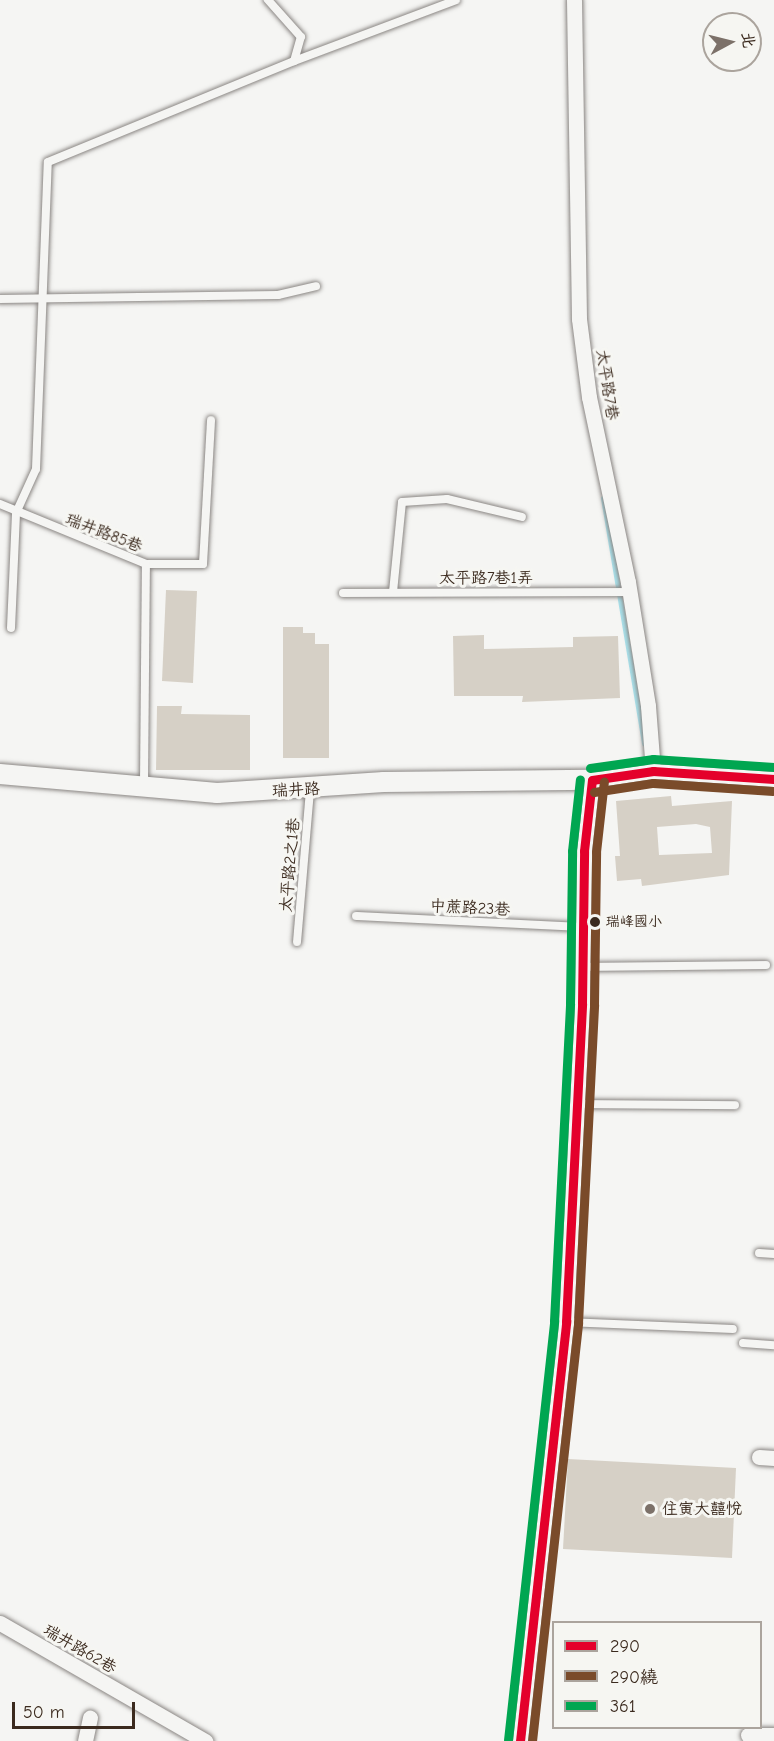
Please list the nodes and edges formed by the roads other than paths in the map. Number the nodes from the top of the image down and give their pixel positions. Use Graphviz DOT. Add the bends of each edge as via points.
graph roads {
  1 [pos="268,0"];
  2 [pos="456,0"];
  3 [pos="574,0"];
  4 [pos="294,61"];
  5 [pos="316,286"];
  6 [pos="0,299"];
  7 [pos="41,301"];
  8 [pos="211,420"];
  9 [pos="0,504"];
  10 [pos="16,513"];
  11 [pos="522,517"];
  12 [pos="146,564"];
  13 [pos="393,592"];
  14 [pos="629,592"];
  15 [pos="343,593"];
  16 [pos="11,628"];
  17 [pos="653,771"];
  18 [pos="0,774"];
  19 [pos="774,779"];
  20 [pos="592,780"];
  21 [pos="144,786"];
  22 [pos="310,790"];
  23 [pos="357,916"];
  24 [pos="583,927"];
  25 [pos="297,942"];
  26 [pos="766,965"];
  27 [pos="582,967"];
  28 [pos="576,1104"];
  29 [pos="735,1105"];
  30 [pos="759,1253"];
  31 [pos="774,1254"];
  32 [pos="566,1322"];
  33 [pos="733,1329"];
  34 [pos="743,1343"];
  35 [pos="774,1345"];
  36 [pos="0,1623"];
  37 [pos="90,1718"];
  38 [pos="748,1735"];
  39 [pos="774,1735"];
  40 [pos="85,1741"];
  41 [pos="205,1741"];
  42 [pos="520,1741"];
  1 -- 4 [label="lane" via="301,37"];
  2 -- 4 [label="lane"];
  3 -- 14 [label="street, 太平路7巷" via="579,319 589,397"];
  4 -- 7 [label="lane" via="48,162"];
  5 -- 7 [label="lane" via="278,295"];
  6 -- 7 [label="lane"];
  7 -- 10 [label="lane" via="36,469"];
  8 -- 12 [label="lane, 瑞井路85巷" via="203,564"];
  9 -- 10 [label="lane, 瑞井路85巷"];
  10 -- 12 [label="lane, 瑞井路85巷"];
  10 -- 16 [label="lane"];
  11 -- 13 [label="lane" via="447,499 402,502"];
  12 -- 21 [label="lane"];
  13 -- 14 [label="lane, 太平路7巷1弄"];
  13 -- 15 [label="lane, 太平路7巷1弄"];
  14 -- 17 [label="street, 太平路7巷" via="648,706"];
  17 -- 19 [label="street"];
  17 -- 20 [label="street"];
  18 -- 21 [label="street, 瑞井路"];
  20 -- 22 [label="street, 瑞井路" via="384,782"];
  20 -- 24 [label="street" via="584,851"];
  21 -- 22 [label="street, 瑞井路" via="217,793"];
  22 -- 25 [label="lane, 太平路2之1巷"];
  23 -- 24 [label="lane, 中蔗路23巷"];
  24 -- 27 [label="street"];
  26 -- 27 [label="lane"];
  27 -- 28 [label="street"];
  28 -- 29 [label="lane"];
  28 -- 32 [label="street"];
  30 -- 31 [label="lane"];
  32 -- 33 [label="lane"];
  32 -- 42 [label="street"];
  34 -- 35 [label="lane"];
  36 -- 41 [label="street, 瑞井路62巷"];
  37 -- 40 [label="street"];
  38 -- 39 [label="street"];
}
